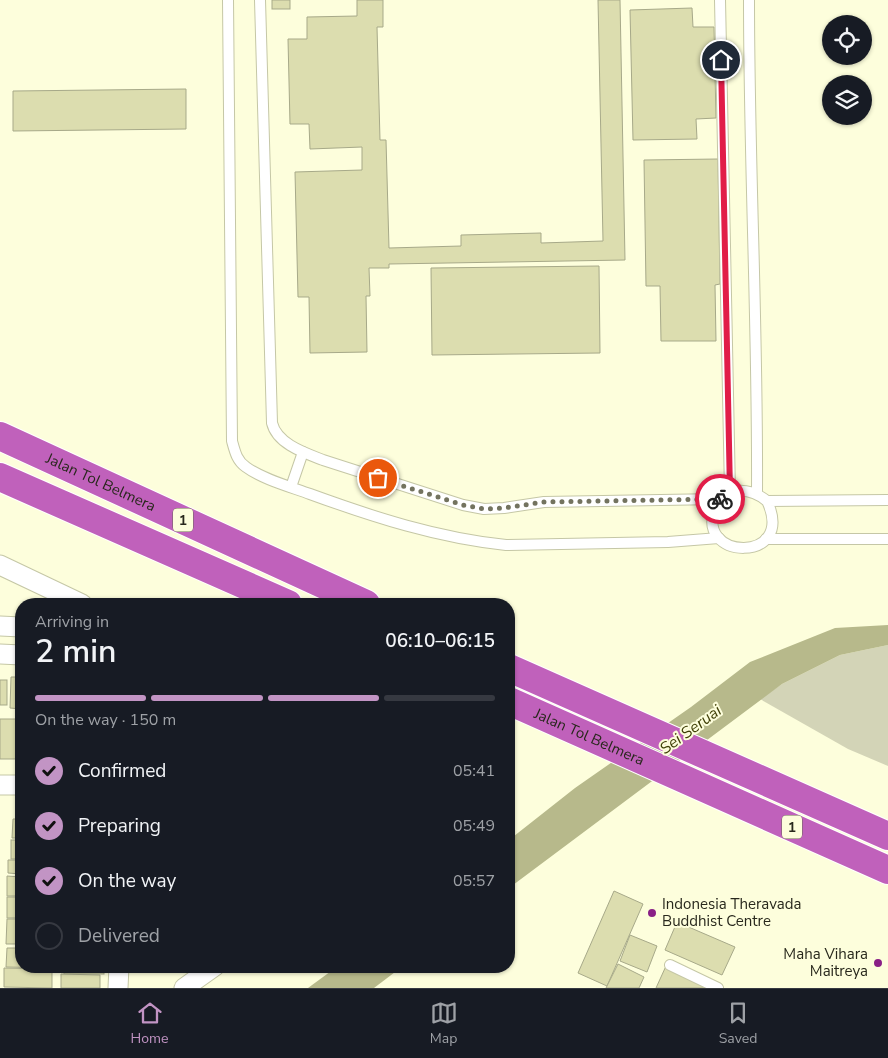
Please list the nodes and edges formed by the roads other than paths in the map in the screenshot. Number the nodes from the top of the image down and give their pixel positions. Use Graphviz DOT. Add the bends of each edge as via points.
graph roads {
  1 [pos="228,0"];
  2 [pos="260,0"];
  3 [pos="720,0"];
  4 [pos="749,0"];
  5 [pos="0,436"];
  6 [pos="303,452"];
  7 [pos="0,477"];
  8 [pos="291,487"];
  9 [pos="730,492"];
  10 [pos="756,493"];
  11 [pos="719,500"];
  12 [pos="888,500"];
  13 [pos="767,501"];
  14 [pos="718,538"];
  15 [pos="888,538"];
  16 [pos="766,539"];
  17 [pos="0,565"];
  18 [pos="69,598"];
  19 [pos="274,598"];
  20 [pos="353,598"];
  21 [pos="0,626"];
  22 [pos="15,626"];
  23 [pos="0,654"];
  24 [pos="15,655"];
  25 [pos="515,671"];
  26 [pos="515,704"];
  27 [pos="0,785"];
  28 [pos="15,785"];
  29 [pos="888,836"];
  30 [pos="888,870"];
  31 [pos="670,966"];
  32 [pos="119,973"];
  33 [pos="206,973"];
  34 [pos="118,988"];
  35 [pos="184,988"];
  36 [pos="718,988"];
  1 -- 8 [label="lane" via="232,441 236,457 246,468"];
  2 -- 6 [label="lane" via="272,423 280,438"];
  3 -- 9 [label="lane"];
  4 -- 10 [label="lane" via="749,136 758,371"];
  5 -- 20 [label="highway, Jalan Tol Belmera / 1"];
  6 -- 8 [label="lane"];
  6 -- 11 [label="lane" via="363,474 484,509 544,502"];
  7 -- 19 [label="highway, 1"];
  8 -- 14 [label="lane" via="377,518 479,542 506,545"];
  9 -- 10 [label="lane"];
  9 -- 11 [label="lane"];
  10 -- 13 [label="lane"];
  11 -- 14 [label="lane" via="713,512 713,526"];
  12 -- 13 [label="lane"];
  13 -- 16 [label="lane" via="773,514 772,527"];
  14 -- 16 [label="lane" via="729,547 742,550 755,547"];
  15 -- 16 [label="lane"];
  17 -- 18 [label="street"];
  21 -- 22 [label="street"];
  23 -- 24 [label="street"];
  25 -- 29 [label="highway, Jalan Tol Belmera / 1"];
  26 -- 30 [label="highway, Jalan Tol Belmera / 1"];
  27 -- 28 [label="street"];
  31 -- 36 [label="lane"];
  32 -- 34 [label="street"];
  33 -- 35 [label="street"];
}
